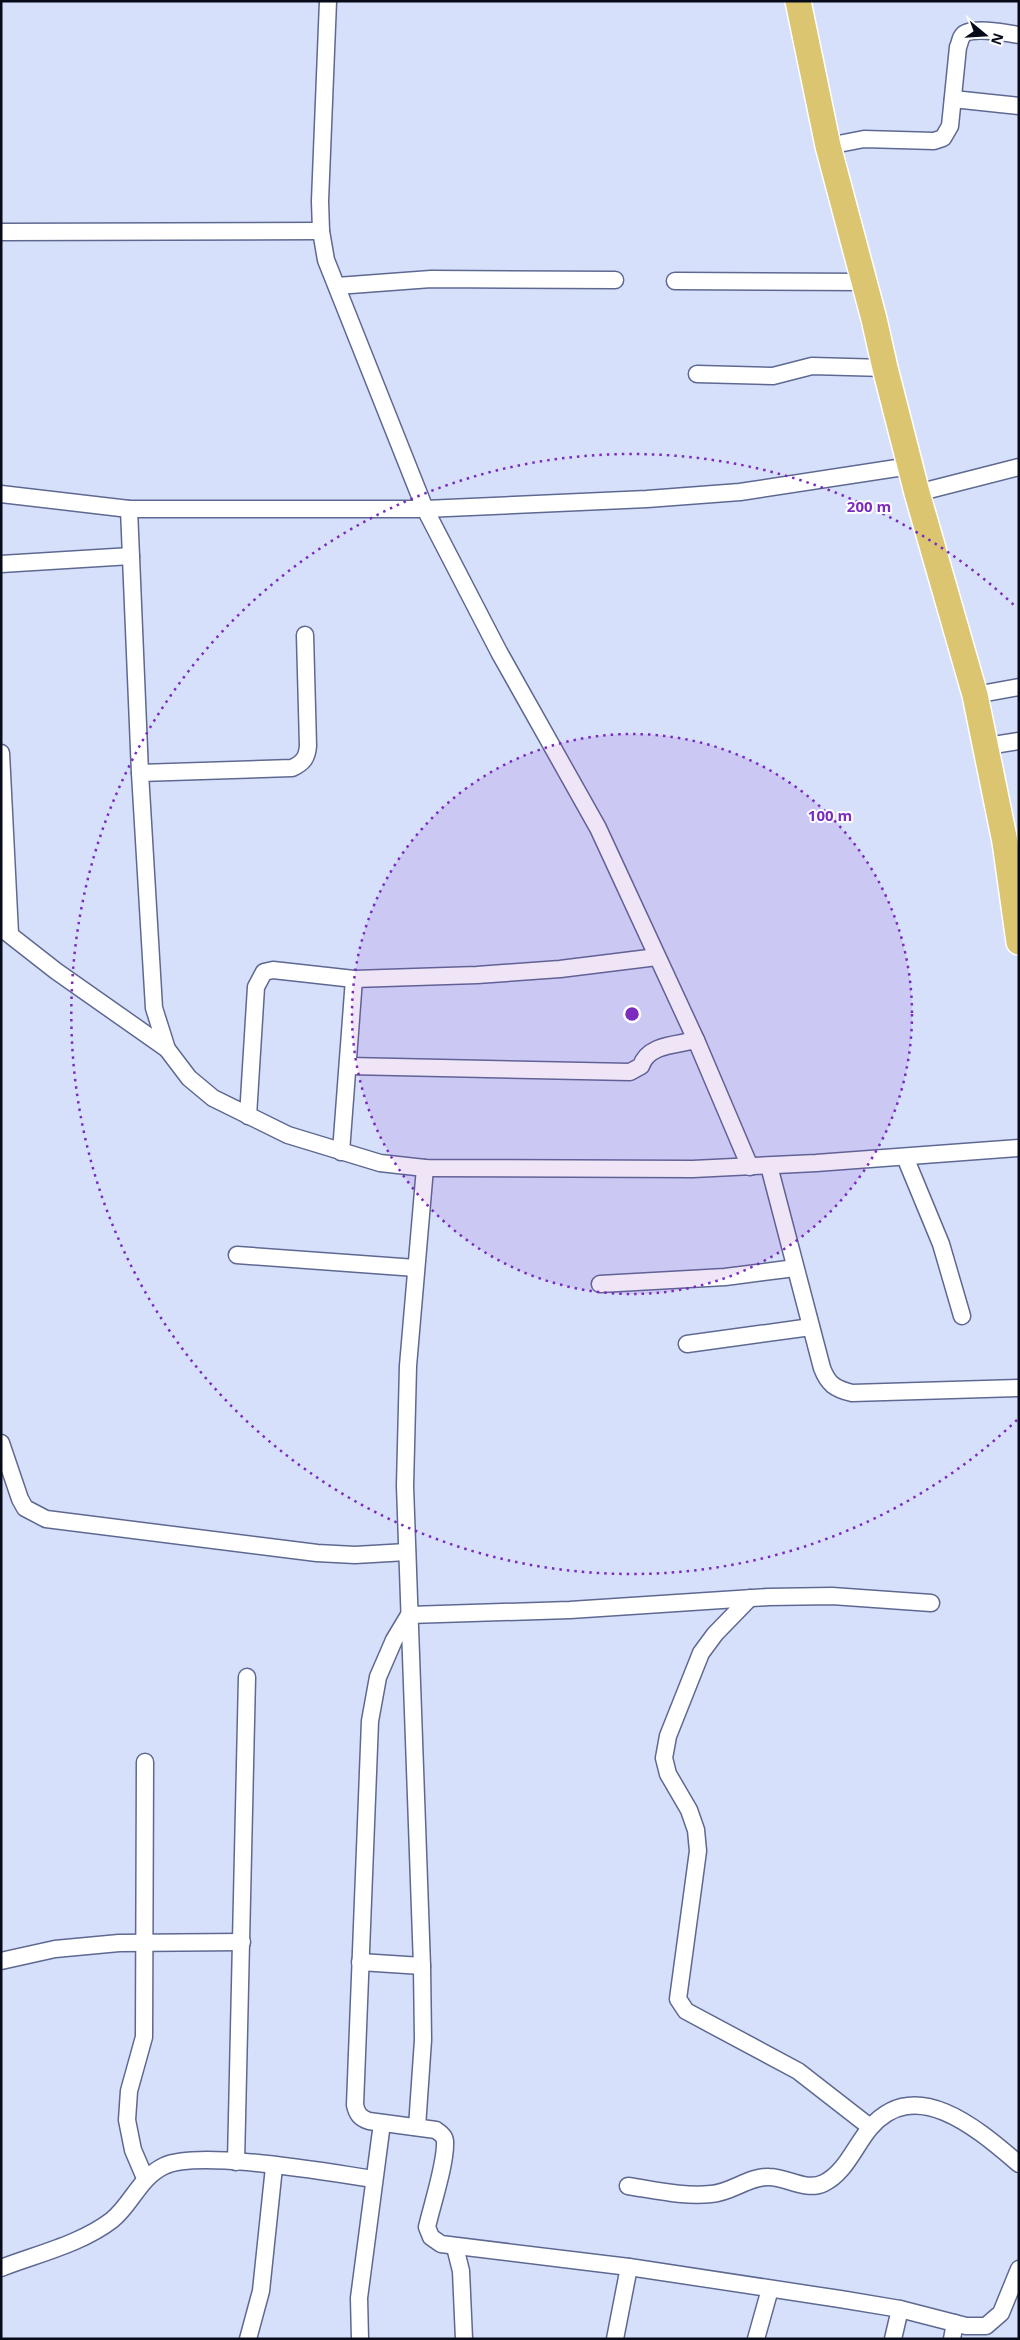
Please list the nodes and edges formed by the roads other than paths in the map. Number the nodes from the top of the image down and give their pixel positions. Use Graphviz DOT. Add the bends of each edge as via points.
graph roads {
  1 [pos="328,1"];
  2 [pos="798,1"];
  3 [pos="1019,35"];
  4 [pos="953,99"];
  5 [pos="1019,106"];
  6 [pos="828,146"];
  7 [pos="321,231"];
  8 [pos="1,232"];
  9 [pos="615,280"];
  10 [pos="675,281"];
  11 [pos="864,282"];
  12 [pos="337,286"];
  13 [pos="884,368"];
  14 [pos="697,374"];
  15 [pos="910,466"];
  16 [pos="1019,467"];
  17 [pos="917,493"];
  18 [pos="1,494"];
  19 [pos="129,509"];
  20 [pos="425,509"];
  21 [pos="131,556"];
  22 [pos="1,564"];
  23 [pos="305,636"];
  24 [pos="1019,687"];
  25 [pos="975,695"];
  26 [pos="1019,741"];
  27 [pos="987,746"];
  28 [pos="1,753"];
  29 [pos="140,773"];
  30 [pos="3,826"];
  31 [pos="1012,841"];
  32 [pos="5,931"];
  33 [pos="1019,942"];
  34 [pos="657,957"];
  35 [pos="354,979"];
  36 [pos="696,1040"];
  37 [pos="168,1049"];
  38 [pos="349,1066"];
  39 [pos="248,1116"];
  40 [pos="1019,1148"];
  41 [pos="341,1152"];
  42 [pos="905,1157"];
  43 [pos="769,1166"];
  44 [pos="750,1167"];
  45 [pos="425,1168"];
  46 [pos="237,1255"];
  47 [pos="416,1268"];
  48 [pos="795,1268"];
  49 [pos="600,1284"];
  50 [pos="962,1316"];
  51 [pos="811,1327"];
  52 [pos="687,1344"];
  53 [pos="1019,1388"];
  54 [pos="1,1443"];
  55 [pos="407,1552"];
  56 [pos="750,1598"];
  57 [pos="930,1603"];
  58 [pos="409,1615"];
  59 [pos="247,1677"];
  60 [pos="145,1762"];
  61 [pos="242,1942"];
  62 [pos="144,1943"];
  63 [pos="1,1961"];
  64 [pos="360,1962"];
  65 [pos="422,1966"];
  66 [pos="382,2123"];
  67 [pos="417,2128"];
  68 [pos="870,2128"];
  69 [pos="236,2162"];
  70 [pos="1019,2164"];
  71 [pos="274,2166"];
  72 [pos="145,2178"];
  73 [pos="374,2178"];
  74 [pos="628,2186"];
  75 [pos="455,2247"];
  76 [pos="629,2267"];
  77 [pos="1,2268"];
  78 [pos="1019,2269"];
  79 [pos="770,2289"];
  80 [pos="900,2309"];
  81 [pos="954,2331"];
  82 [pos="248,2339"];
  83 [pos="360,2339"];
  84 [pos="464,2339"];
  85 [pos="615,2339"];
  86 [pos="756,2339"];
  87 [pos="893,2339"];
  1 -- 7 [label="street"];
  2 -- 6 [label="main road"];
  3 -- 4 [label="street" via="981,30 968,31 962,36 958,46"];
  4 -- 5 [label="street"];
  4 -- 6 [label="street" via="950,126 943,138 934,141 864,139"];
  6 -- 11 [label="main road"];
  7 -- 8 [label="street"];
  7 -- 12 [label="street" via="326,260"];
  9 -- 12 [label="street" via="431,279"];
  10 -- 11 [label="street"];
  11 -- 13 [label="main road"];
  12 -- 20 [label="street"];
  13 -- 14 [label="street" via="812,366 773,376"];
  13 -- 15 [label="main road"];
  15 -- 17 [label="main road"];
  15 -- 20 [label="street" via="740,492"];
  16 -- 17 [label="street"];
  17 -- 25 [label="main road"];
  18 -- 19 [label="street"];
  19 -- 20 [label="street"];
  19 -- 21 [label="street"];
  20 -- 34 [label="street" via="499,652 598,828"];
  21 -- 22 [label="street"];
  21 -- 29 [label="street"];
  23 -- 29 [label="street" via="308,746 302,764 292,768"];
  24 -- 25 [label="street"];
  25 -- 27 [label="main road"];
  26 -- 27 [label="street"];
  27 -- 31 [label="main road"];
  28 -- 30 [label="street"];
  29 -- 37 [label="street" via="154,1008"];
  30 -- 32 [label="street"];
  31 -- 33 [label="main road"];
  32 -- 37 [label="street"];
  34 -- 35 [label="street" via="533,972"];
  34 -- 36 [label="street"];
  35 -- 38 [label="street"];
  35 -- 39 [label="street" via="273,970 264,972 260,977 256,987"];
  36 -- 38 [label="street" via="654,1050 630,1072"];
  36 -- 44 [label="street"];
  37 -- 39 [label="street" via="189,1078 213,1098"];
  38 -- 41 [label="street"];
  39 -- 41 [label="street" via="288,1135"];
  40 -- 42 [label="street"];
  41 -- 45 [label="street" via="380,1163"];
  42 -- 43 [label="street"];
  42 -- 50 [label="street" via="941,1244"];
  43 -- 44 [label="street"];
  43 -- 48 [label="street"];
  44 -- 45 [label="street" via="604,1170"];
  45 -- 47 [label="street"];
  46 -- 47 [label="street"];
  47 -- 55 [label="street" via="408,1366"];
  48 -- 49 [label="street" via="725,1277"];
  48 -- 51 [label="street"];
  51 -- 52 [label="street"];
  51 -- 53 [label="street" via="828,1382 838,1389 852,1393"];
  54 -- 55 [label="street" via="25,1508 46,1519 317,1554"];
  55 -- 58 [label="street"];
  56 -- 57 [label="street" via="832,1596"];
  56 -- 58 [label="street" via="570,1610"];
  56 -- 68 [label="street" via="715,1634 701,1654 668,1736 664,1758 668,1774 689,1810 696,1830 698,1851 678,1999 686,2011 798,2071"];
  58 -- 64 [label="street" via="378,1677 370,1721"];
  58 -- 65 [label="street"];
  59 -- 61 [label="street"];
  60 -- 62 [label="street"];
  61 -- 62 [label="street"];
  61 -- 69 [label="street"];
  62 -- 63 [label="street" via="119,1942 55,1949"];
  62 -- 72 [label="street" via="144,2037 129,2091 126,2120 133,2150"];
  64 -- 65 [label="street"];
  64 -- 66 [label="street" via="355,2105 362,2119"];
  65 -- 67 [label="street"];
  66 -- 67 [label="street"];
  66 -- 73 [label="street"];
  67 -- 75 [label="street" via="436,2130 443,2135 443,2156 427,2227 431,2237 441,2244"];
  68 -- 70 [label="street" via="891,2110 912,2104 939,2110 965,2123"];
  68 -- 74 [label="street" via="837,2175 823,2184 810,2186 768,2176 712,2194"];
  69 -- 71 [label="street"];
  69 -- 72 [label="street" via="186,2160 165,2165"];
  71 -- 73 [label="street"];
  71 -- 82 [label="street" via="261,2291"];
  72 -- 77 [label="street" via="113,2219"];
  73 -- 83 [label="street" via="359,2298"];
  75 -- 76 [label="street"];
  75 -- 84 [label="street" via="461,2271"];
  76 -- 79 [label="street"];
  76 -- 85 [label="street"];
  78 -- 81 [label="street" via="1000,2313 986,2326 966,2326"];
  79 -- 80 [label="street"];
  79 -- 86 [label="street"];
  80 -- 81 [label="street"];
  80 -- 87 [label="street"];
}
